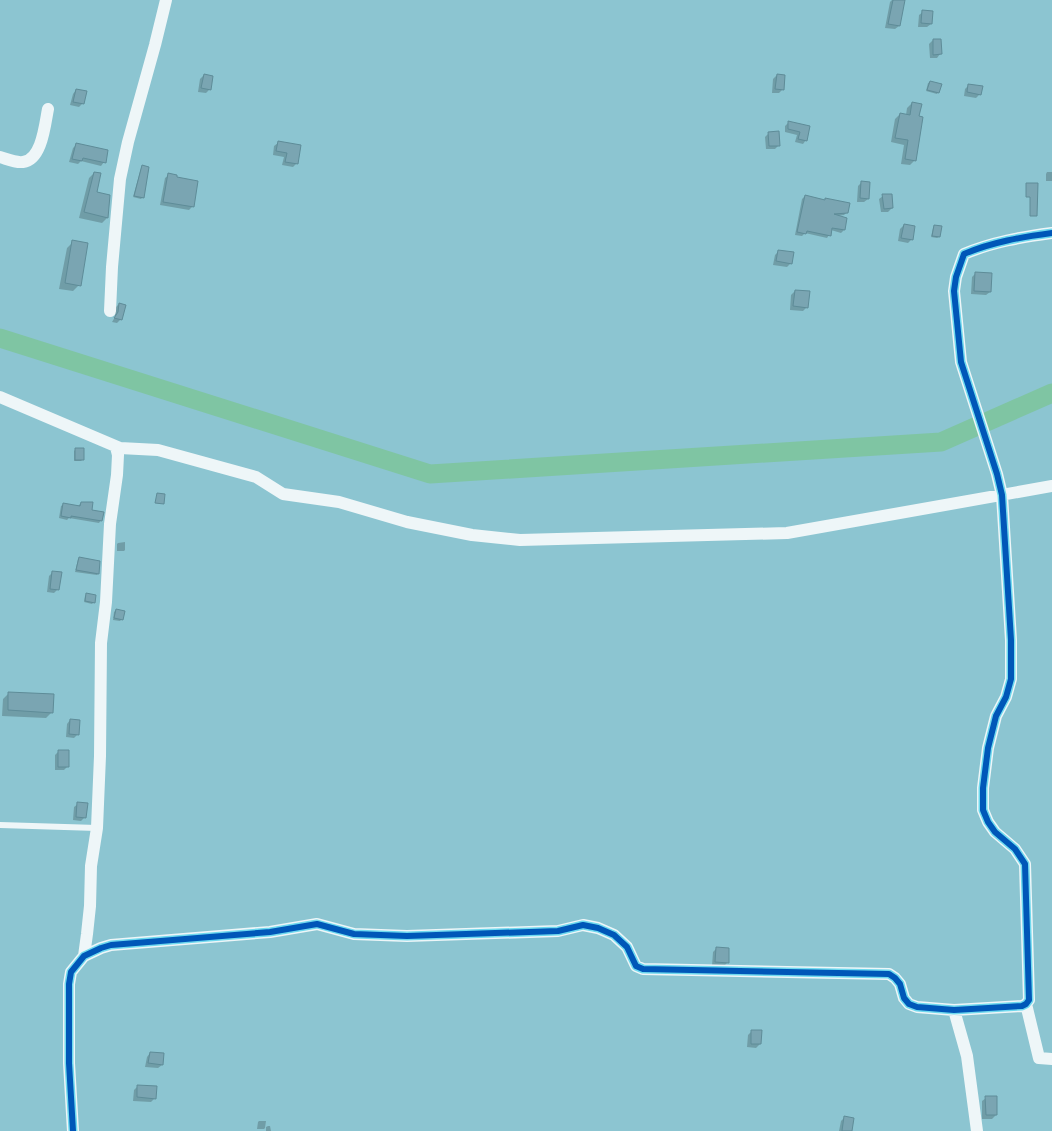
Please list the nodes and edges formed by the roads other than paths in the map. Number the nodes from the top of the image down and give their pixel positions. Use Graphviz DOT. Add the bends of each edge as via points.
graph roads {
  1 [pos="166,0"];
  2 [pos="48,109"];
  3 [pos="0,156"];
  4 [pos="1052,233"];
  5 [pos="110,311"];
  6 [pos="0,397"];
  7 [pos="116,447"];
  8 [pos="1052,486"];
  9 [pos="1002,495"];
  10 [pos="0,825"];
  11 [pos="97,828"];
  12 [pos="84,956"];
  13 [pos="1026,1004"];
  14 [pos="954,1010"];
  15 [pos="1052,1059"];
  16 [pos="73,1131"];
  17 [pos="977,1131"];
  1 -- 5 [label="street" via="120,179"];
  2 -- 3 [label="street" via="40,147 30,160 16,162"];
  4 -- 9 [label="street" via="1021,237 964,254 956,277 954,291 961,362"];
  6 -- 7 [label="street"];
  7 -- 9 [label="street" via="158,450 256,477 283,494 340,502 407,522 472,535 520,540 787,533"];
  7 -- 11 [label="street" via="117,475 101,643"];
  8 -- 9 [label="street"];
  9 -- 13 [label="street" via="1011,679 996,716 988,748 983,810 995,832 1015,849 1025,864"];
  10 -- 11 [label="lane"];
  11 -- 12 [label="street"];
  12 -- 14 [label="street" via="111,945 270,932 317,924 354,934 407,936 558,931 583,925 614,935 627,947 636,966 643,969 889,974 900,984 909,1004"];
  12 -- 16 [label="street" via="71,972 69,984"];
  13 -- 14 [label="street"];
  13 -- 15 [label="street" via="1039,1058"];
  14 -- 17 [label="street" via="967,1056"];
}
